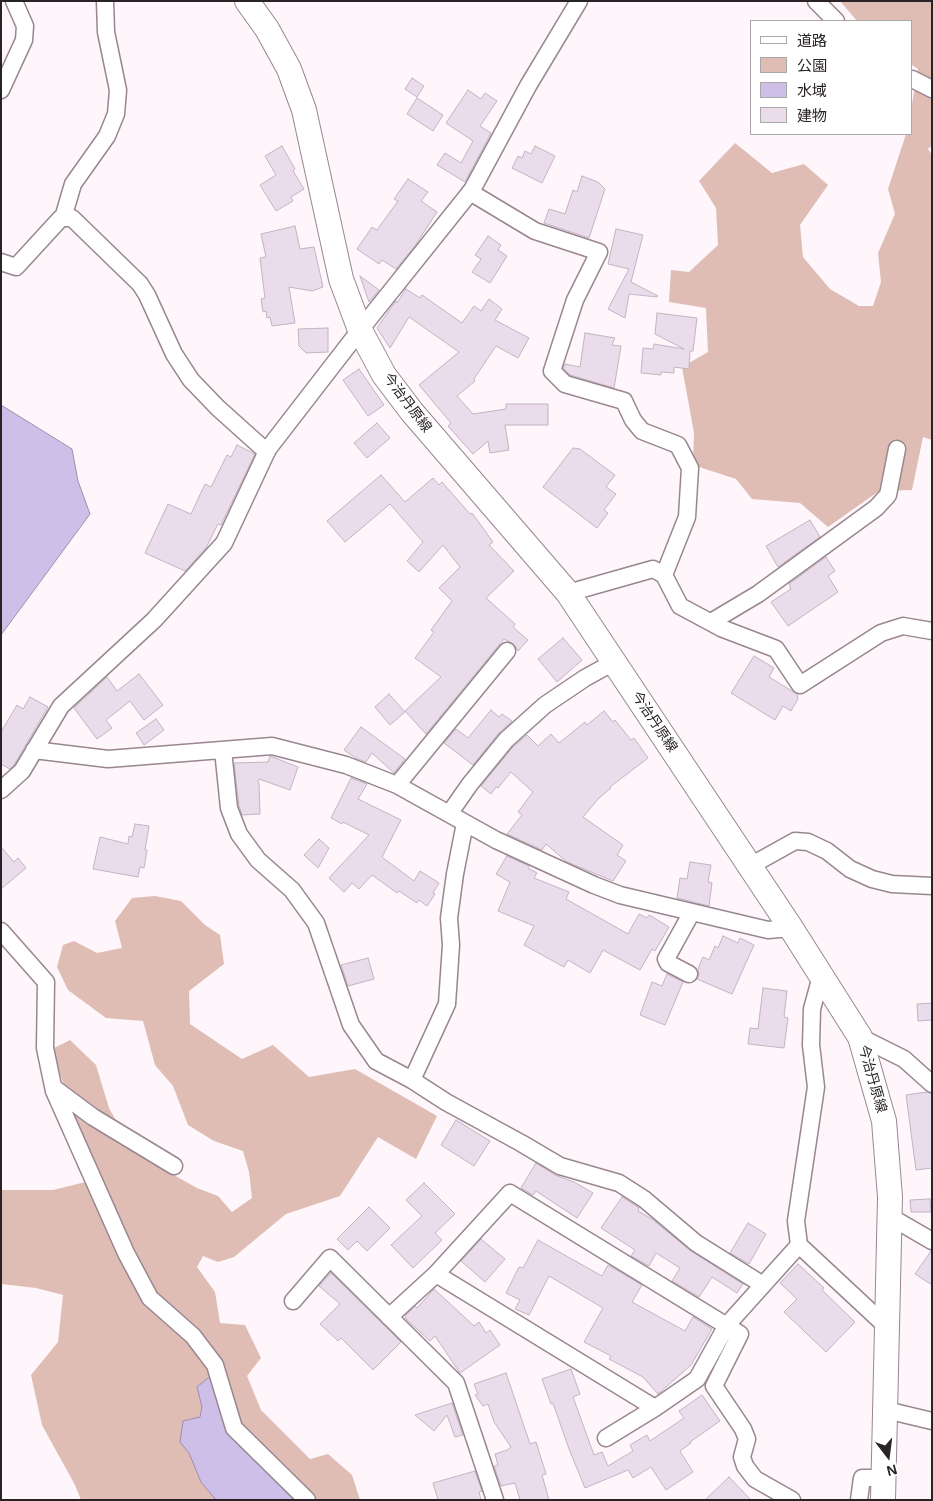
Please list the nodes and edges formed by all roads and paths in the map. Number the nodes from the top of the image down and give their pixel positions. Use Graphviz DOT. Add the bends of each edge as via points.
graph roads {
  1 [pos="14,1"];
  2 [pos="105,1"];
  3 [pos="247,1"];
  4 [pos="579,1"];
  5 [pos="816,1"];
  6 [pos="835,20"];
  7 [pos="913,80"];
  8 [pos="1,90"];
  9 [pos="932,90"];
  10 [pos="470,192"];
  11 [pos="63,218"];
  12 [pos="1,262"];
  13 [pos="360,330"];
  14 [pos="897,449"];
  15 [pos="267,452"];
  16 [pos="664,575"];
  17 [pos="568,593"];
  18 [pos="711,622"];
  19 [pos="932,631"];
  20 [pos="507,651"];
  21 [pos="614,662"];
  22 [pos="34,750"];
  23 [pos="223,750"];
  24 [pos="396,785"];
  25 [pos="1,790"];
  26 [pos="449,814"];
  27 [pos="465,823"];
  28 [pos="750,866"];
  29 [pos="932,886"];
  30 [pos="692,912"];
  31 [pos="791,928"];
  32 [pos="1,931"];
  33 [pos="688,974"];
  34 [pos="821,976"];
  35 [pos="860,1037"];
  36 [pos="412,1080"];
  37 [pos="932,1084"];
  38 [pos="54,1088"];
  39 [pos="174,1166"];
  40 [pos="889,1216"];
  41 [pos="932,1241"];
  42 [pos="799,1245"];
  43 [pos="436,1274"];
  44 [pos="763,1285"];
  45 [pos="293,1301"];
  46 [pos="389,1316"];
  47 [pos="727,1326"];
  48 [pos="886,1326"];
  49 [pos="655,1408"];
  50 [pos="886,1410"];
  51 [pos="932,1421"];
  52 [pos="606,1438"];
  53 [pos="883,1489"];
  54 [pos="306,1500"];
  55 [pos="495,1500"];
  56 [pos="792,1500"];
  57 [pos="859,1500"];
  1 -- 8 [label="street" via="25,26 24,40"];
  2 -- 11 [label="street" via="106,32 118,90 116,114 107,136 74,184"];
  3 -- 13 [label="main road, 今治丹原線" via="268,29 289,69 304,110 341,279"];
  4 -- 10 [label="street"];
  5 -- 6 [label="street"];
  7 -- 9 [label="street"];
  10 -- 13 [label="street"];
  10 -- 16 [label="street" via="535,230 599,252 575,300 552,371 565,384 624,400 642,432 678,445 690,468 687,516"];
  11 -- 12 [label="street" via="16,267"];
  11 -- 15 [label="street" via="72,218 140,284 174,354 191,380"];
  13 -- 15 [label="street"];
  13 -- 17 [label="main road, 今治丹原線" via="384,375 412,412"];
  14 -- 18 [label="street" via="888,495 876,508 758,594"];
  15 -- 22 [label="street" via="224,543 154,620 61,706"];
  16 -- 17 [label="street" via="653,569"];
  16 -- 18 [label="street" via="680,606"];
  17 -- 21 [label="main road, 今治丹原線"];
  18 -- 19 [label="street" via="776,649 800,685 881,632 903,626"];
  20 -- 24 [label="street"];
  21 -- 26 [label="street" via="553,700 506,740"];
  21 -- 28 [label="main road, 今治丹原線"];
  22 -- 23 [label="street" via="108,758"];
  22 -- 25 [label="street" via="22,770"];
  23 -- 24 [label="street" via="272,746 346,765"];
  23 -- 36 [label="street" via="229,808 239,834 258,860 292,890 316,923 351,1025 376,1061"];
  24 -- 26 [label="street"];
  26 -- 27 [label="street"];
  27 -- 30 [label="street" via="594,886"];
  27 -- 36 [label="street" via="449,918 447,1004"];
  28 -- 29 [label="street" via="795,841 808,842 872,879 892,884"];
  28 -- 31 [label="main road, 今治丹原線"];
  30 -- 31 [label="street" via="768,930"];
  30 -- 33 [label="street" via="666,959"];
  31 -- 34 [label="main road, 今治丹原線"];
  32 -- 38 [label="street" via="46,982 45,1048"];
  34 -- 35 [label="main road, 今治丹原線"];
  34 -- 42 [label="street" via="812,1009 811,1045 816,1087 796,1221"];
  35 -- 37 [label="street" via="904,1059"];
  35 -- 40 [label="main road, 今治丹原線" via="884,1121"];
  36 -- 44 [label="street" via="560,1166 619,1183 644,1199 696,1243"];
  38 -- 39 [label="street" via="93,1117"];
  38 -- 54 [label="street" via="126,1253 150,1298 193,1336 214,1365 234,1428"];
  40 -- 41 [label="street"];
  40 -- 48 [label="main road, 今治丹原線"];
  42 -- 44 [label="street"];
  42 -- 48 [label="street"];
  43 -- 46 [label="street"];
  43 -- 47 [label="street" via="510,1193"];
  43 -- 49 [label="street"];
  44 -- 47 [label="street"];
  45 -- 46 [label="street" via="330,1258"];
  46 -- 55 [label="street" via="456,1383"];
  47 -- 49 [label="street" via="697,1379"];
  47 -- 56 [label="street" via="740,1334 714,1386 747,1439 742,1457 745,1466 755,1479"];
  48 -- 50 [label="main road, 今治丹原線"];
  49 -- 52 [label="street"];
  50 -- 51 [label="street"];
  50 -- 53 [label="main road, 今治丹原線"];
  53 -- 57 [label="street" via="862,1478"];
}
